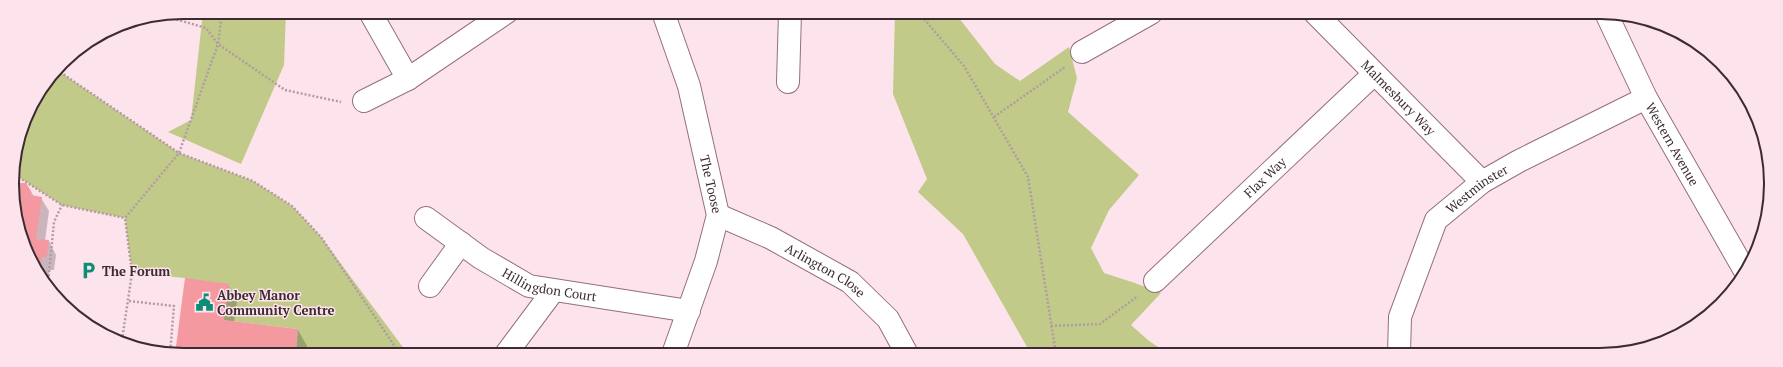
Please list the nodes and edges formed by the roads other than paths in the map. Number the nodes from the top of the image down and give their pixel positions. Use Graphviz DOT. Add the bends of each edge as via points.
graph roads {
  1 [pos="374,19"];
  2 [pos="497,19"];
  3 [pos="665,19"];
  4 [pos="790,19"];
  5 [pos="1140,19"];
  6 [pos="1321,19"];
  7 [pos="1609,19"];
  8 [pos="1082,52"];
  9 [pos="1374,74"];
  10 [pos="408,79"];
  11 [pos="788,82"];
  12 [pos="1646,98"];
  13 [pos="364,101"];
  14 [pos="1482,182"];
  15 [pos="718,215"];
  16 [pos="426,218"];
  17 [pos="461,243"];
  18 [pos="1742,266"];
  19 [pos="1155,281"];
  20 [pos="430,286"];
  21 [pos="554,291"];
  22 [pos="689,311"];
  23 [pos="511,348"];
  24 [pos="675,348"];
  25 [pos="904,348"];
  26 [pos="1399,348"];
  1 -- 10 [label="street"];
  2 -- 10 [label="street"];
  3 -- 15 [label="street, The Toose" via="689,86"];
  4 -- 11 [label="street"];
  5 -- 8 [label="street"];
  6 -- 9 [label="street, Malmesbury Way"];
  7 -- 12 [label="street, Western Avenue"];
  9 -- 14 [label="street, Malmesbury Way"];
  9 -- 19 [label="street, Flax Way"];
  10 -- 13 [label="street"];
  12 -- 14 [label="street, Westminster"];
  12 -- 18 [label="street, Western Avenue"];
  14 -- 26 [label="street, Westminster" via="1436,220 1400,317"];
  15 -- 22 [label="street, The Toose" via="709,252"];
  15 -- 25 [label="street, Arlington Close" via="771,238 850,282 888,319"];
  16 -- 17 [label="street, Hillingdon Court"];
  17 -- 20 [label="street"];
  17 -- 21 [label="street, Hillingdon Court" via="529,286"];
  21 -- 22 [label="street, Hillingdon Court"];
  21 -- 23 [label="street"];
  22 -- 24 [label="street, The Toose"];
}
